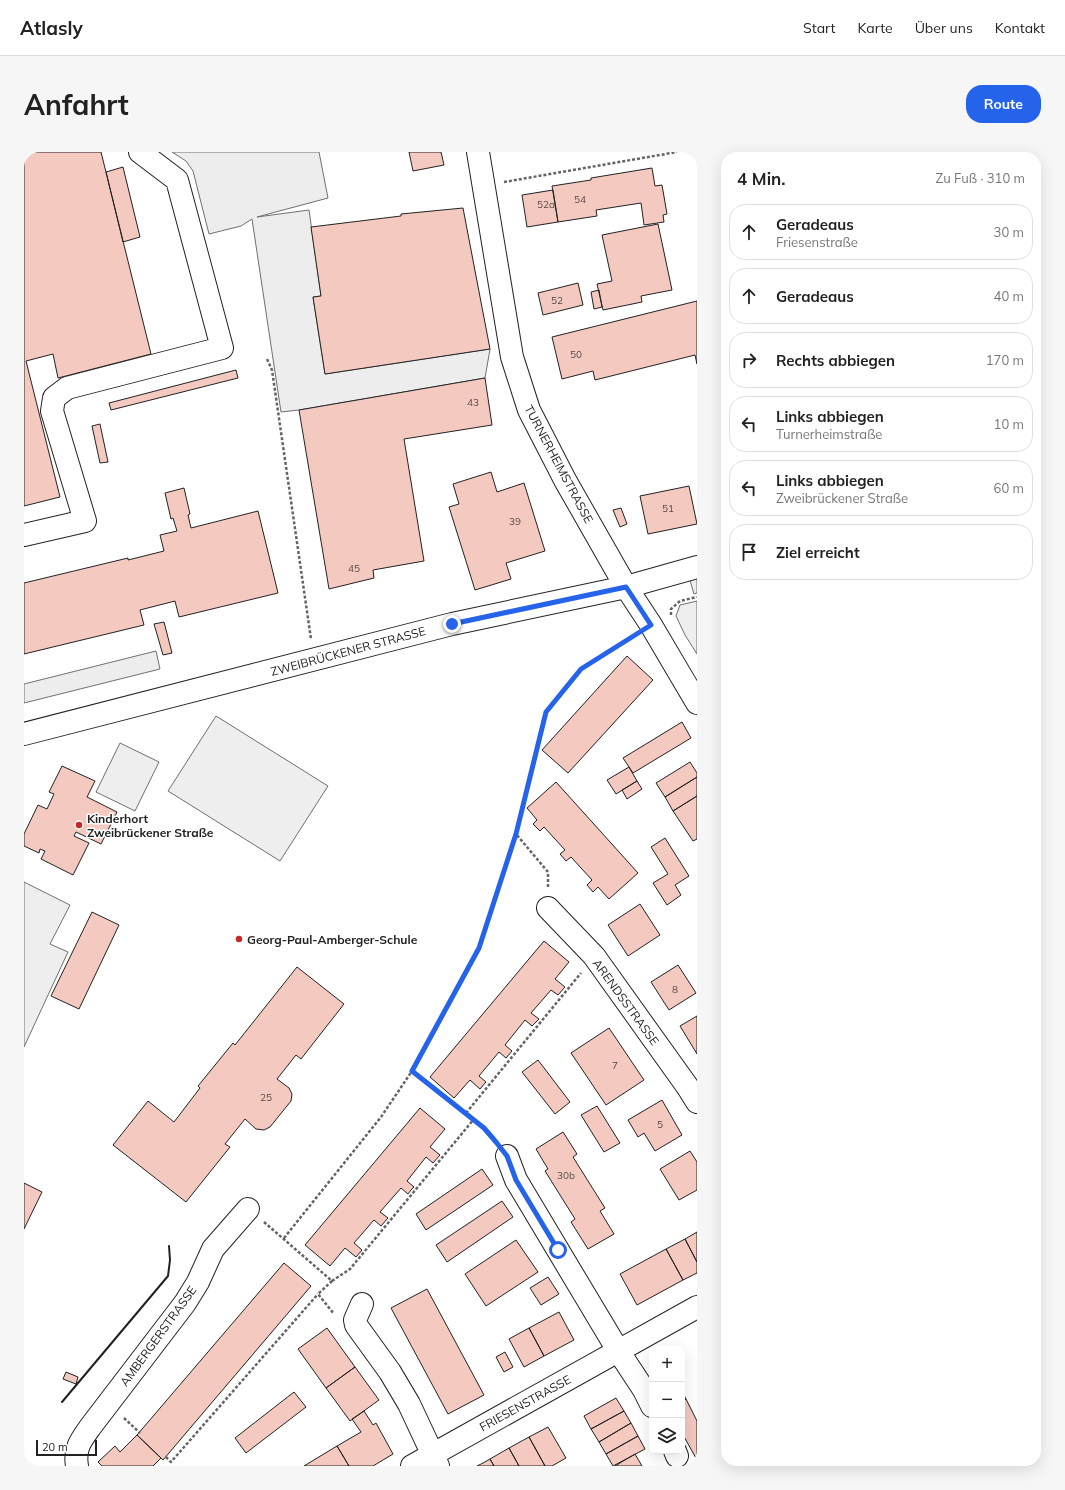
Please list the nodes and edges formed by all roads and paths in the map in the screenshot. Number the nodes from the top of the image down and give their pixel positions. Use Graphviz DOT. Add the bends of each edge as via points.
graph roads {
  1 [pos="140,152"];
  2 [pos="478,152"];
  3 [pos="677,152"];
  4 [pos="484,185"];
  5 [pos="267,359"];
  6 [pos="24,536"];
  7 [pos="697,567"];
  8 [pos="626,587"];
  9 [pos="697,597"];
  10 [pos="671,619"];
  11 [pos="651,625"];
  12 [pos="314,659"];
  13 [pos="697,704"];
  14 [pos="24,734"];
  15 [pos="516,834"];
  16 [pos="548,908"];
  17 [pos="594,956"];
  18 [pos="412,1071"];
  19 [pos="697,1102"];
  20 [pos="466,1113"];
  21 [pos="474,1119"];
  22 [pos="507,1156"];
  23 [pos="248,1209"];
  24 [pos="332,1281"];
  25 [pos="318,1294"];
  26 [pos="697,1308"];
  27 [pos="358,1312"];
  28 [pos="619,1352"];
  29 [pos="649,1400"];
  30 [pos="136,1429"];
  31 [pos="140,1433"];
  32 [pos="166,1457"];
  33 [pos="435,1460"];
  34 [pos="77,1466"];
  35 [pos="412,1466"];
  1 -- 6 [label="street" via="177,180 222,348 67,388 54,398 52,411 85,521"];
  2 -- 4 [label="street, TURNERHEIMSTRASSE"];
  3 -- 4 [label="path"];
  4 -- 8 [label="street, TURNERHEIMSTRASSE" via="512,356 528,407 565,480"];
  5 -- 12 [label="path" via="272,370"];
  7 -- 8 [label="street, ZWEIBRÜCKENER STRASSE"];
  8 -- 11 [label="street, TURNERHEIMSTRASSE"];
  8 -- 12 [label="street, ZWEIBRÜCKENER STRASSE" via="452,624"];
  9 -- 10 [label="path" via="680,601 671,609"];
  11 -- 13 [label="street, TURNERHEIMSTRASSE"];
  11 -- 15 [label="path" via="581,669 546,712"];
  12 -- 14 [label="street, ZWEIBRÜCKENER STRASSE"];
  15 -- 16 [label="path" via="548,872"];
  15 -- 18 [label="path" via="479,948"];
  16 -- 17 [label="street, ARENDSSTRASSE"];
  17 -- 19 [label="street, ARENDSSTRASSE"];
  17 -- 20 [label="path"];
  18 -- 20 [label="path"];
  18 -- 24 [label="path" via="381,1117 284,1238"];
  20 -- 21 [label="path"];
  21 -- 22 [label="path"];
  21 -- 24 [label="path" via="350,1269"];
  22 -- 28 [label="street" via="516,1180"];
  23 -- 34 [label="street, AMBERGERSTRASSE" via="214,1250 185,1303 90,1426 75,1456"];
  24 -- 25 [label="path"];
  25 -- 27 [label="path" via="339,1319"];
  25 -- 32 [label="path" via="171,1462"];
  26 -- 28 [label="street, FRIESENSTRASSE"];
  27 -- 33 [label="street" via="356,1325 390,1372 409,1404"];
  28 -- 29 [label="street"];
  28 -- 33 [label="street, FRIESENSTRASSE"];
  30 -- 31 [label="path"];
  33 -- 35 [label="street, FRIESENSTRASSE"];
}
